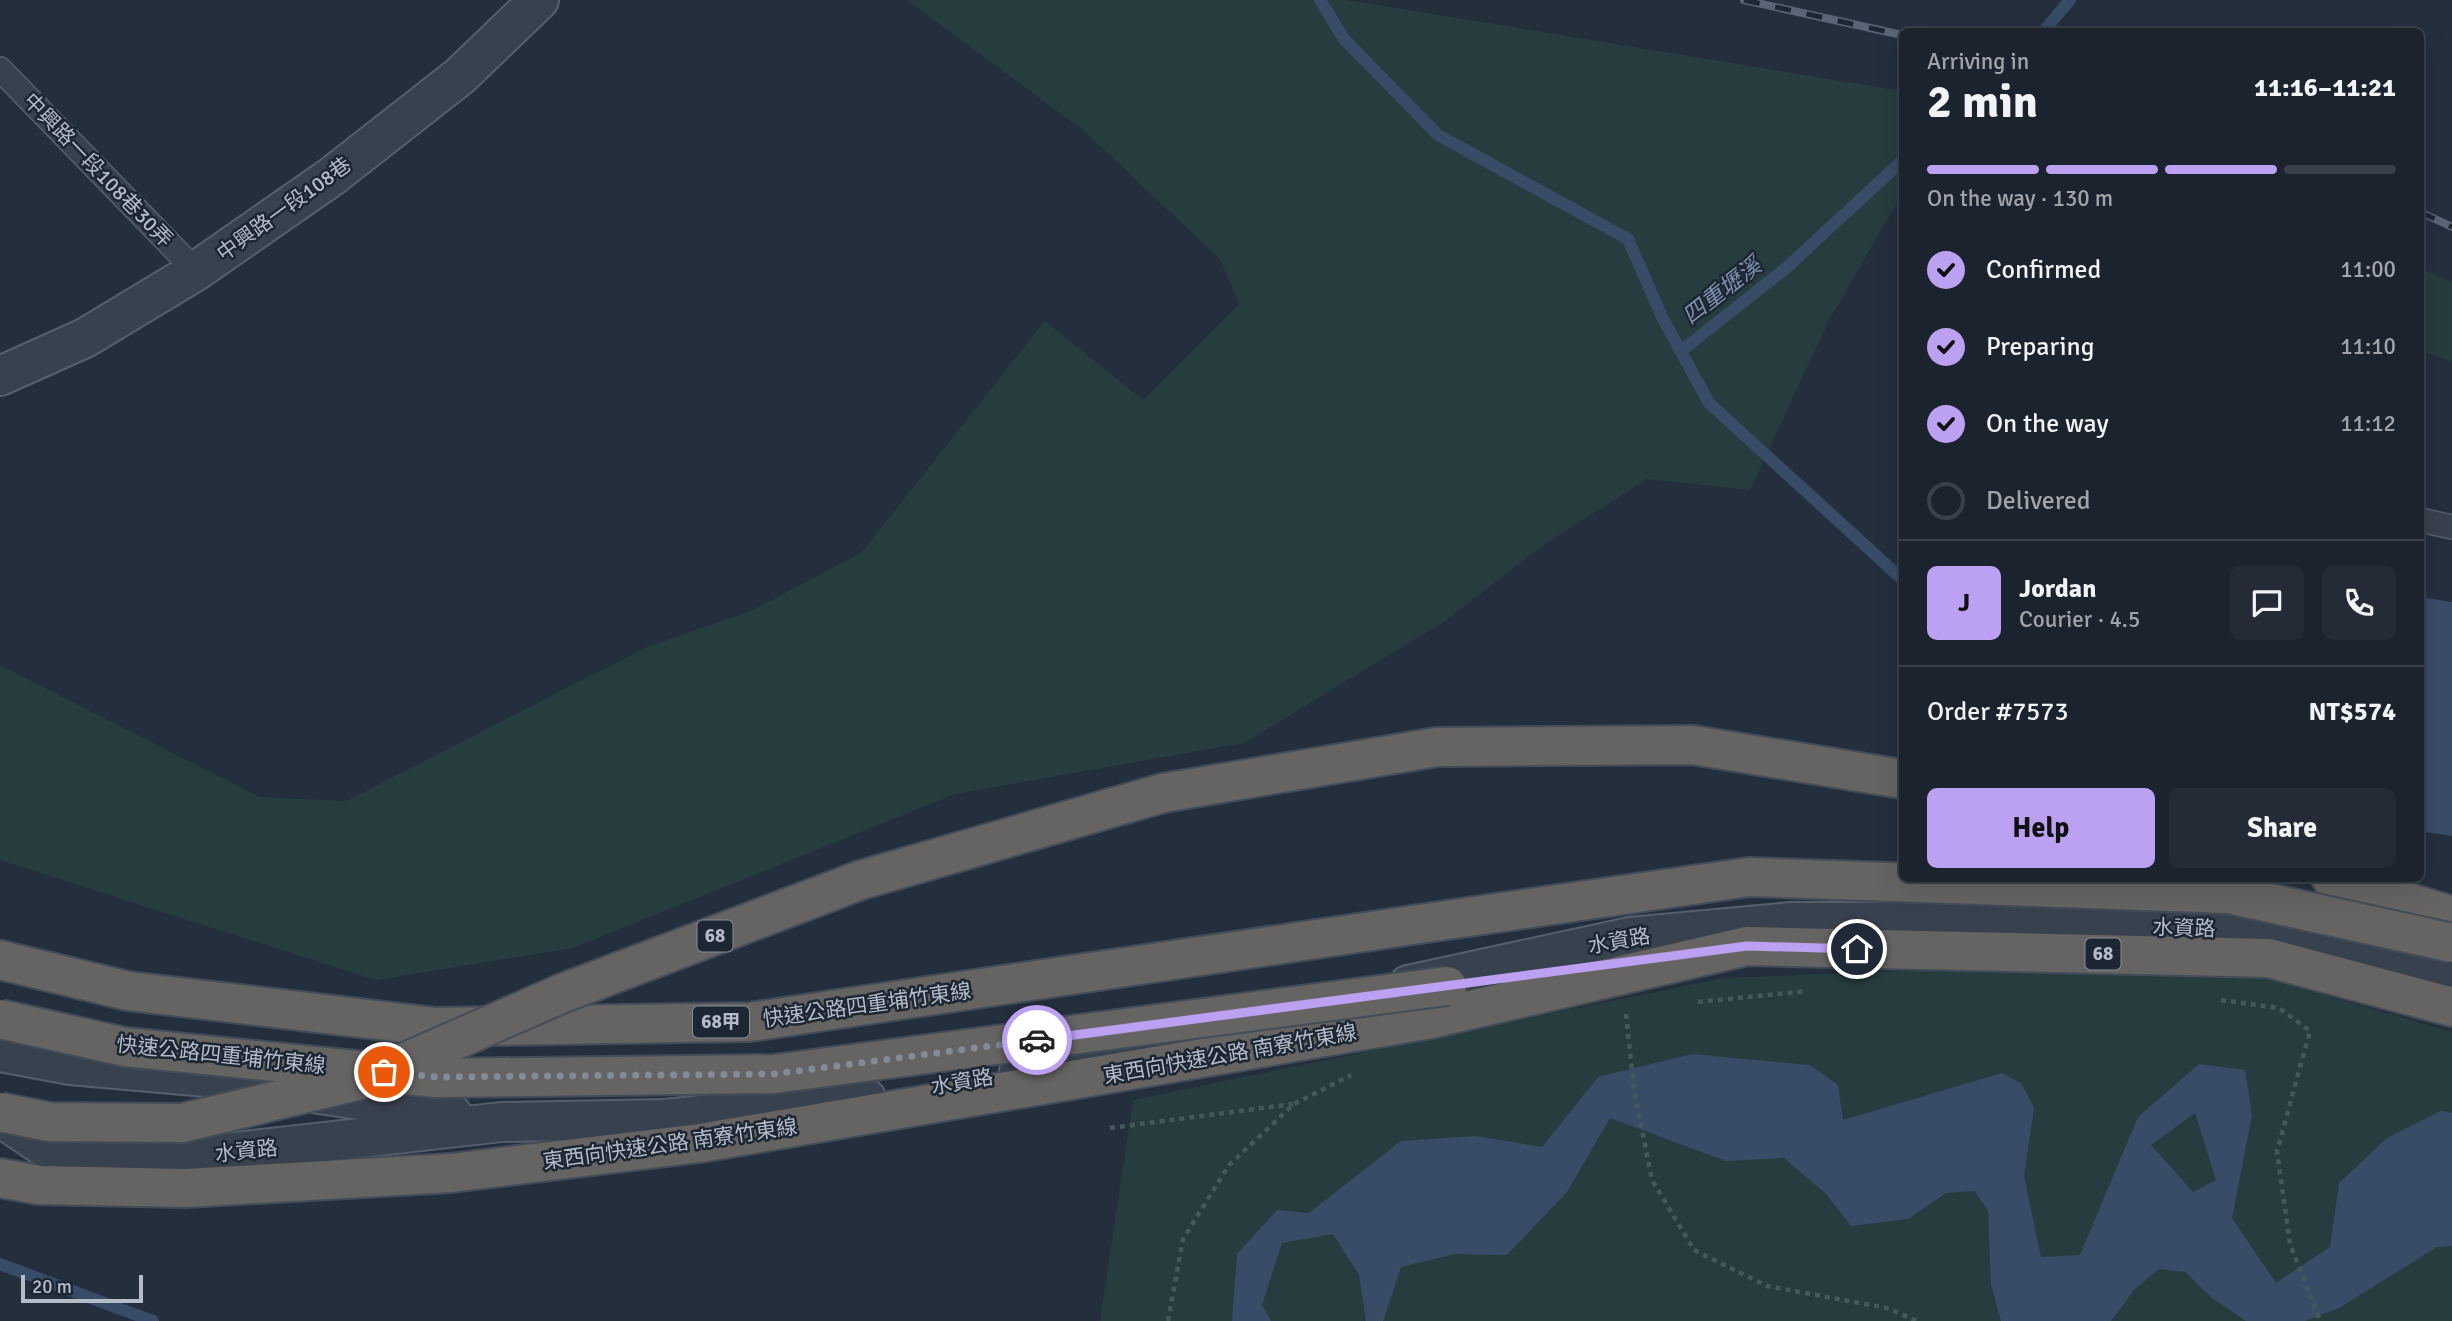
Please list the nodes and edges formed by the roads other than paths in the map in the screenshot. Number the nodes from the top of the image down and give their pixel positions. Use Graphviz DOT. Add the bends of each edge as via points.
graph roads {
  1 [pos="539,0"];
  2 [pos="0,69"];
  3 [pos="195,271"];
  4 [pos="0,376"];
  5 [pos="2424,521"];
  6 [pos="2452,527"];
  7 [pos="1899,779"];
  8 [pos="2233,882"];
  9 [pos="2344,882"];
  10 [pos="2452,916"];
  11 [pos="2227,930"];
  12 [pos="2452,943"];
  13 [pos="1747,946"];
  14 [pos="0,960"];
  15 [pos="2452,976"];
  16 [pos="2452,1007"];
  17 [pos="0,1019"];
  18 [pos="0,1052"];
  19 [pos="0,1115"];
  20 [pos="502,1122"];
  21 [pos="0,1178"];
  1 -- 3 [label="street, 中興路一段108巷" via="460,76 331,177"];
  2 -- 3 [label="lane, 中興路一段108巷30弄"];
  3 -- 4 [label="street, 中興路一段108巷" via="85,338"];
  5 -- 6 [label="lane"];
  7 -- 19 [label="highway, 68, bridge" via="1693,745 1437,747 1177,790 861,880 563,993 369,1078 182,1123 50,1122"];
  8 -- 11 [label="lane"];
  9 -- 10 [label="highway"];
  11 -- 15 [label="street, 水資路" via="2259,931"];
  11 -- 20 [label="street, 水資路" via="2007,922 1791,922 1630,937 949,1085 846,1101 665,1119"];
  12 -- 14 [label="highway, 快速公路四重埔竹東線 / 68甲, bridge" via="2229,894 1749,877 750,1022 436,1027 128,991"];
  13 -- 16 [label="highway, 東西向快速公路 南寮竹東線 / 68" via="2269,958"];
  13 -- 17 [label="highway, 快速公路四重埔竹東線, bridge" via="774,1074 436,1077 125,1046"];
  13 -- 21 [label="highway, 東西向快速公路 南寮竹東線 / 68" via="1431,1019 700,1143 451,1173 186,1188 39,1185"];
  18 -- 20 [label="street, 水資路" via="70,1065 207,1077"];
  19 -- 20 [label="street, 水資路" via="51,1152 191,1157"];
}
